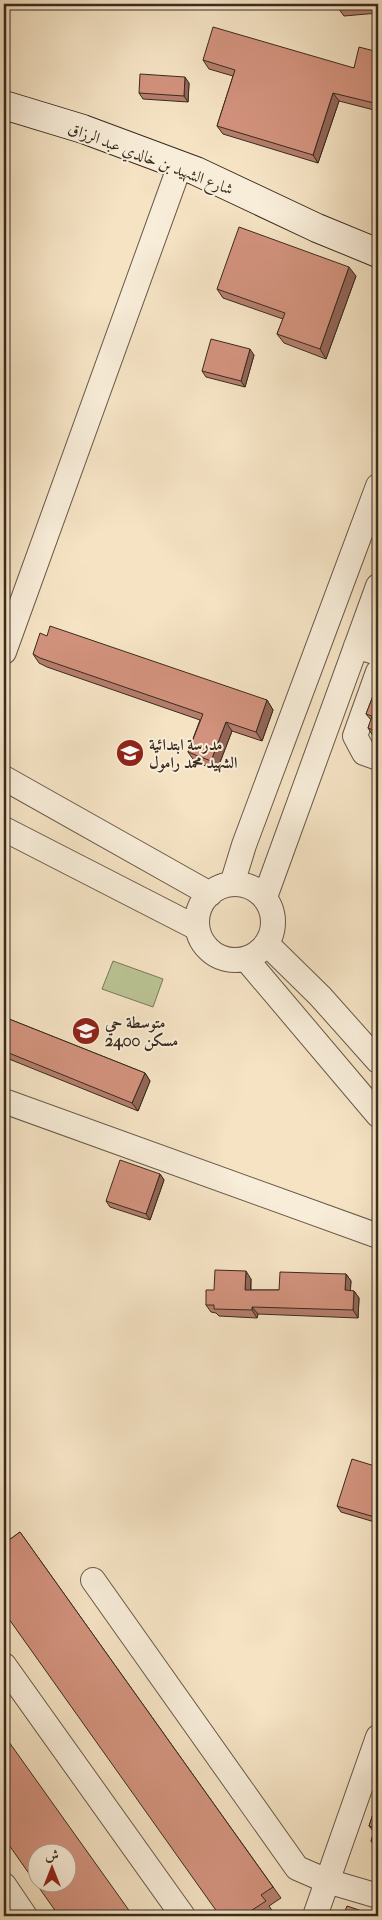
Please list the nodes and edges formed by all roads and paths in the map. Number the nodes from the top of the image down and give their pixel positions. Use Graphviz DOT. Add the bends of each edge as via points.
graph roads {
  1 [pos="4,105"];
  2 [pos="180,165"];
  3 [pos="378,253"];
  4 [pos="378,486"];
  5 [pos="378,586"];
  6 [pos="367,649"];
  7 [pos="4,652"];
  8 [pos="378,672"];
  9 [pos="378,758"];
  10 [pos="4,778"];
  11 [pos="4,829"];
  12 [pos="232,884"];
  13 [pos="210,894"];
  14 [pos="265,898"];
  15 [pos="197,928"];
  16 [pos="267,944"];
  17 [pos="246,959"];
  18 [pos="378,1061"];
  19 [pos="4,1101"];
  20 [pos="378,1115"];
  21 [pos="378,1236"];
  22 [pos="93,1580"];
  23 [pos="4,1665"];
  24 [pos="377,1742"];
  25 [pos="327,1881"];
  26 [pos="4,1885"];
  27 [pos="378,1896"];
  28 [pos="25,1916"];
  29 [pos="183,1916"];
  30 [pos="316,1916"];
  1 -- 2 [label="main road, شارع الشهيد بن خالدي عبد الرزاق" via="83,129"];
  2 -- 3 [label="main road, شارع الشهيد بن خالدي عبد الرزاق"];
  2 -- 7 [label="street"];
  4 -- 12 [label="street"];
  5 -- 6 [label="street"];
  6 -- 14 [label="street"];
  8 -- 9 [label="street" via="355,736 364,753"];
  10 -- 13 [label="street"];
  11 -- 15 [label="street"];
  12 -- 13 [label="street"];
  12 -- 14 [label="street" via="244,885"];
  13 -- 15 [label="street" via="202,903"];
  14 -- 16 [label="street" via="274,920"];
  15 -- 17 [label="street" via="201,940 215,954 233,960"];
  16 -- 17 [label="street"];
  16 -- 18 [label="street" via="320,996"];
  17 -- 20 [label="street"];
  19 -- 21 [label="street"];
  22 -- 25 [label="street" via="297,1868"];
  23 -- 29 [label="street"];
  24 -- 25 [label="street"];
  25 -- 27 [label="street"];
  25 -- 30 [label="street"];
  26 -- 28 [label="street"];
}
